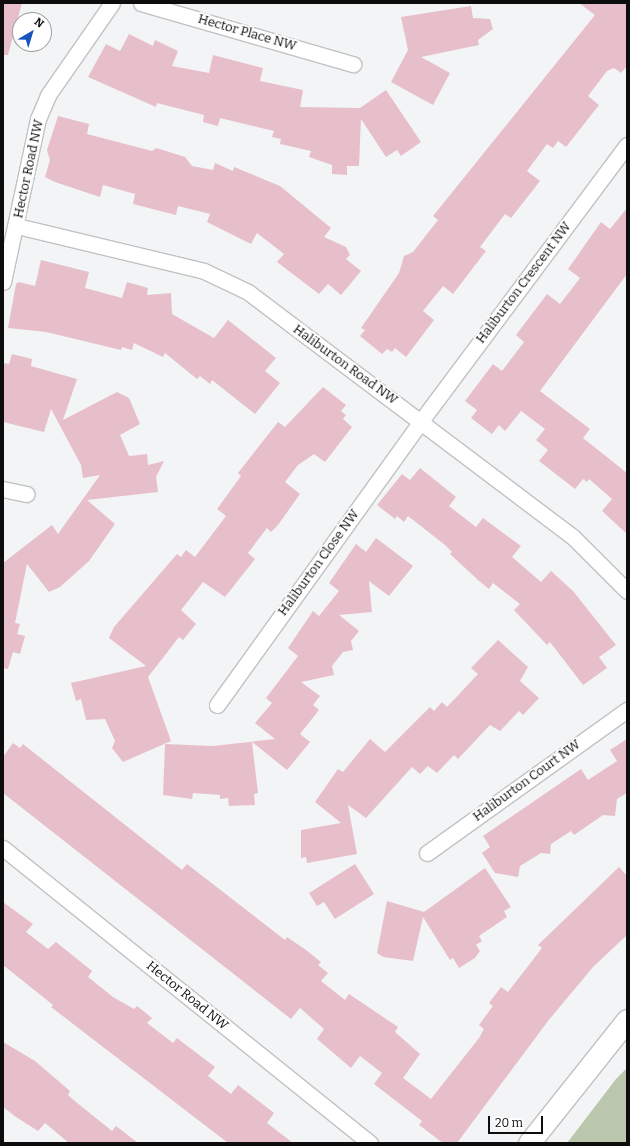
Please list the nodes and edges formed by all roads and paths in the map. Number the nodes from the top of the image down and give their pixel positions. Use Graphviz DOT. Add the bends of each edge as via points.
graph roads {
  1 [pos="112,3"];
  2 [pos="141,3"];
  3 [pos="352,64"];
  4 [pos="627,145"];
  5 [pos="17,226"];
  6 [pos="3,282"];
  7 [pos="421,421"];
  8 [pos="3,489"];
  9 [pos="26,494"];
  10 [pos="627,590"];
  11 [pos="217,705"];
  12 [pos="627,710"];
  13 [pos="3,848"];
  14 [pos="426,853"];
  15 [pos="627,1020"];
  16 [pos="370,1143"];
  17 [pos="528,1143"];
  1 -- 5 [label="street, Hector Road NW" via="43,107 33,140"];
  2 -- 3 [label="street, Hector Place NW"];
  4 -- 7 [label="street, Haliburton Crescent NW"];
  5 -- 6 [label="street, Hector Road NW"];
  5 -- 7 [label="street, Haliburton Road NW" via="204,271 248,292"];
  7 -- 10 [label="street, Haliburton Road NW" via="572,537"];
  7 -- 11 [label="street, Haliburton Close NW"];
  8 -- 9 [label="street"];
  12 -- 14 [label="street, Haliburton Court NW"];
  13 -- 16 [label="street, Hector Road NW"];
  15 -- 17 [label="street"];
}
